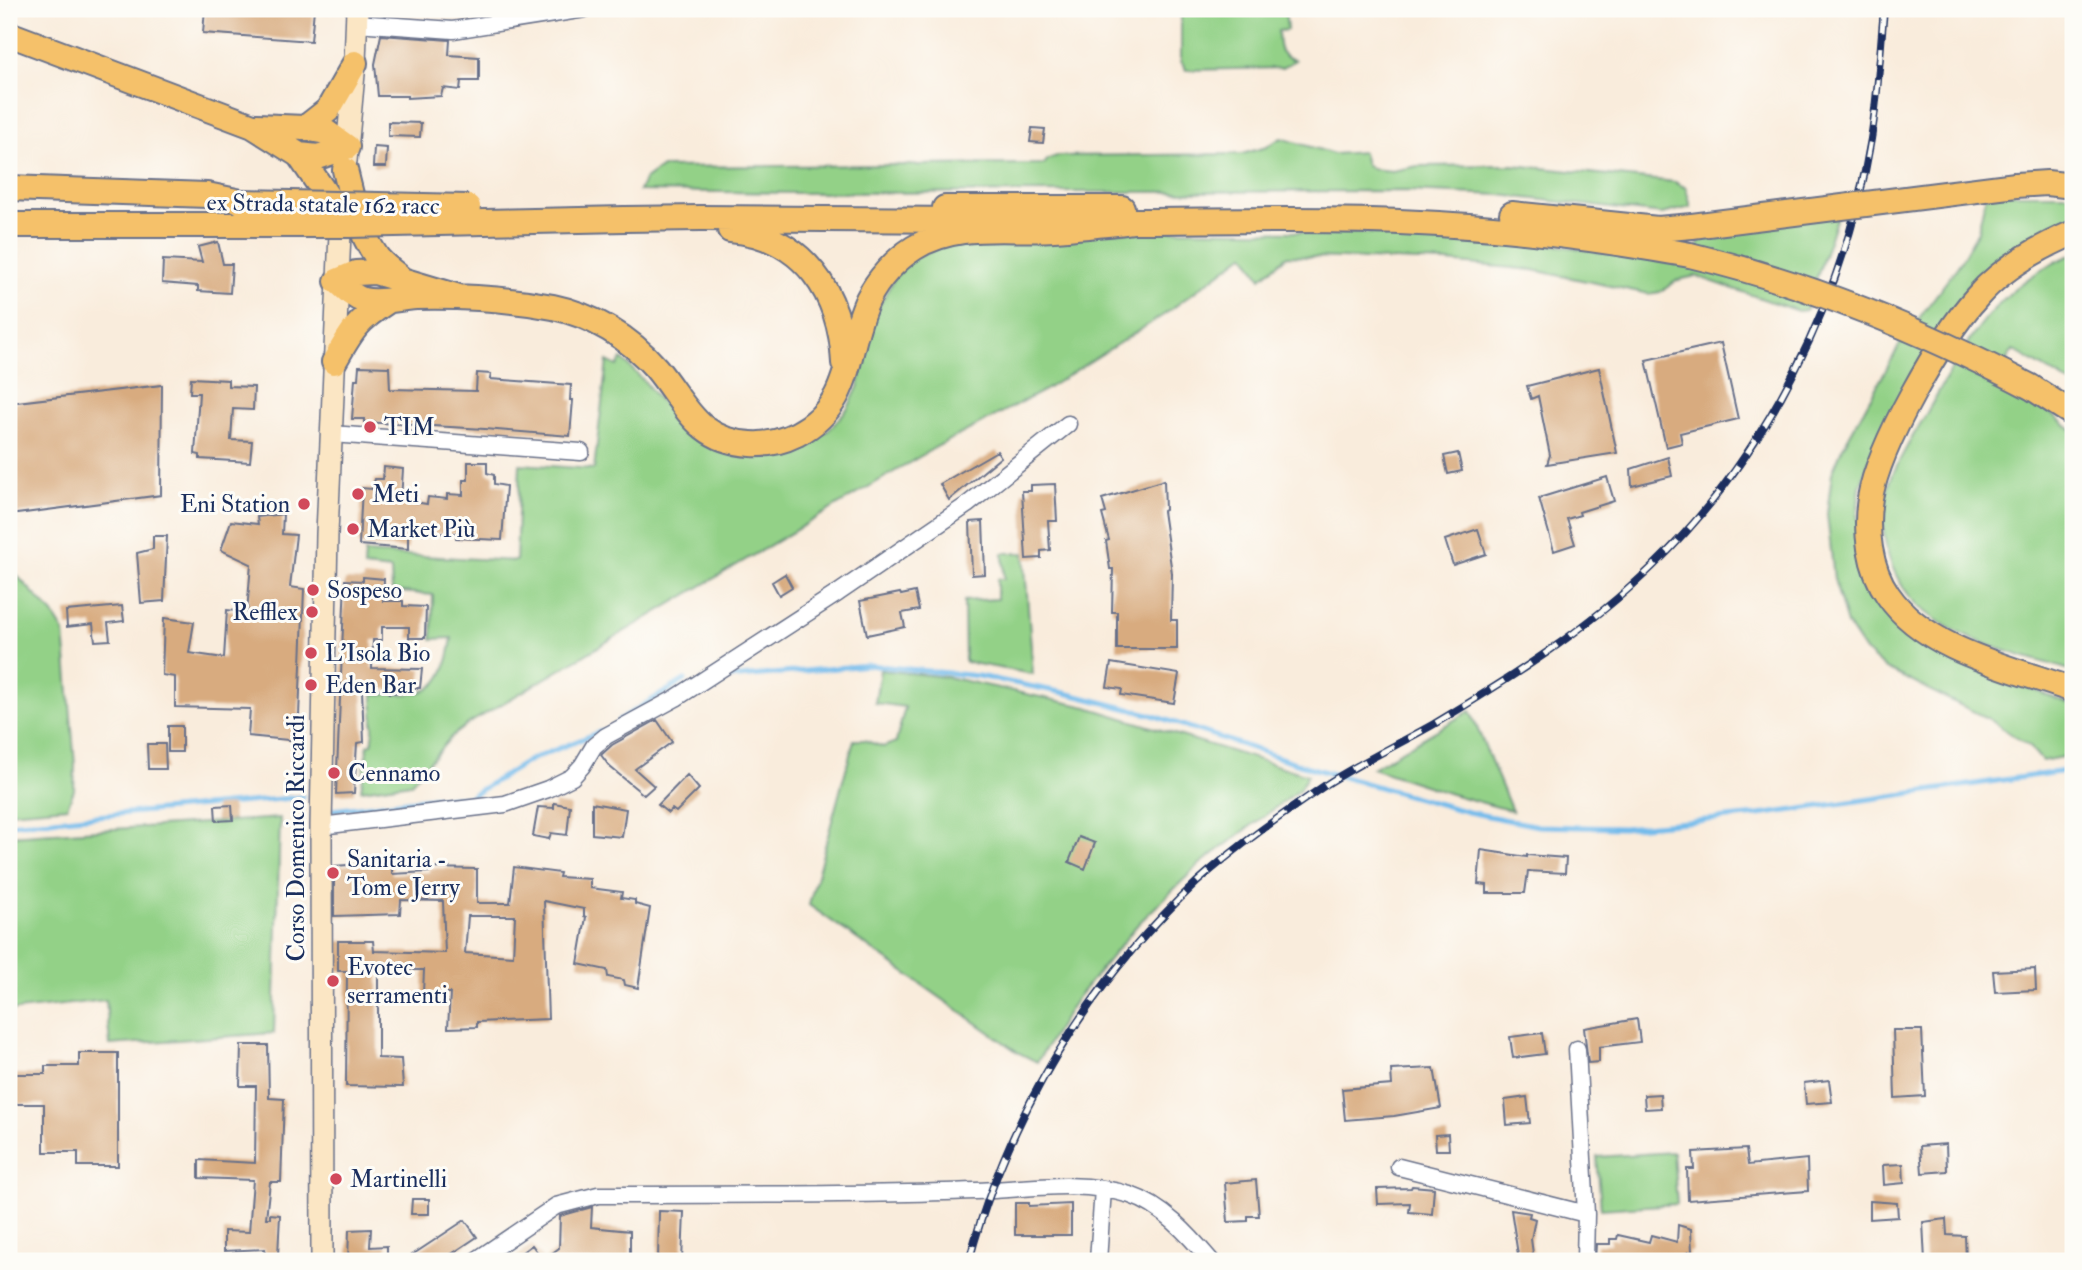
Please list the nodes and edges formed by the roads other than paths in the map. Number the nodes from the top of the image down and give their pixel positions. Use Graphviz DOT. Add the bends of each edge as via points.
graph roads {
  1 [pos="585,9"];
  2 [pos="357,16"];
  3 [pos="9,34"];
  4 [pos="355,63"];
  5 [pos="253,126"];
  6 [pos="305,128"];
  7 [pos="299,155"];
  8 [pos="346,158"];
  9 [pos="2073,186"];
  10 [pos="9,188"];
  11 [pos="9,201"];
  12 [pos="241,202"];
  13 [pos="633,218"];
  14 [pos="340,221"];
  15 [pos="1133,221"];
  16 [pos="9,225"];
  17 [pos="2073,233"];
  18 [pos="399,278"];
  19 [pos="337,286"];
  20 [pos="459,297"];
  21 [pos="388,301"];
  22 [pos="334,362"];
  23 [pos="845,378"];
  24 [pos="2073,414"];
  25 [pos="1068,424"];
  26 [pos="331,434"];
  27 [pos="581,452"];
  28 [pos="2073,690"];
  29 [pos="321,826"];
  30 [pos="1577,1049"];
  31 [pos="1399,1167"];
  32 [pos="1103,1189"];
  33 [pos="1586,1214"];
  34 [pos="322,1261"];
  35 [pos="475,1261"];
  36 [pos="1098,1261"];
  37 [pos="1211,1261"];
  38 [pos="1585,1261"];
  1 -- 2 [label="street" via="453,30"];
  2 -- 4 [label="main road, Corso Domenico Riccardi"];
  3 -- 5 [label="highway"];
  4 -- 6 [label="highway" via="328,110"];
  4 -- 8 [label="main road, Corso Domenico Riccardi"];
  5 -- 6 [label="highway"];
  5 -- 7 [label="highway"];
  6 -- 8 [label="highway" via="326,132"];
  7 -- 8 [label="highway"];
  7 -- 14 [label="highway"];
  8 -- 14 [label="main road, Corso Domenico Riccardi"];
  8 -- 18 [label="highway" via="358,220 375,256"];
  9 -- 13 [label="highway, bridge" via="2016,185 1658,229 1456,211"];
  10 -- 12 [label="highway" via="207,195"];
  11 -- 12 [label="highway, ex Strada statale 162 racc"];
  12 -- 13 [label="highway, ex Strada statale 162 racc, bridge"];
  13 -- 15 [label="highway"];
  13 -- 16 [label="highway, ex Strada statale 162 racc, bridge" via="350,225"];
  13 -- 23 [label="highway" via="743,231 793,254 820,280 831,300 839,322"];
  14 -- 19 [label="main road, Corso Domenico Riccardi"];
  15 -- 23 [label="highway" via="1052,229 974,229 933,238 914,248 881,278 869,297"];
  15 -- 24 [label="highway, bridge" via="1451,224 1690,255 1783,280 1879,315 2031,387"];
  17 -- 28 [label="highway" via="2026,257 1996,279 1959,320 1913,395 1880,465 1870,497 1868,526 1870,553 1886,594 1910,622 1948,646"];
  18 -- 19 [label="highway" via="356,273"];
  18 -- 20 [label="highway"];
  19 -- 21 [label="highway" via="363,299"];
  19 -- 22 [label="main road, Corso Domenico Riccardi"];
  20 -- 21 [label="highway"];
  20 -- 23 [label="highway" via="551,307 599,324 655,367 695,421 732,441 770,443 804,430 822,417"];
  21 -- 22 [label="highway" via="352,329"];
  22 -- 26 [label="main road, Corso Domenico Riccardi"];
  25 -- 29 [label="street" via="967,505 849,585 676,698 606,736 572,777 505,804"];
  26 -- 27 [label="street"];
  26 -- 29 [label="main road, Corso Domenico Riccardi"];
  29 -- 34 [label="main road, Corso Domenico Riccardi"];
  30 -- 33 [label="street"];
  31 -- 33 [label="street"];
  32 -- 35 [label="street" via="1056,1186 598,1195 556,1206"];
  32 -- 36 [label="street"];
  32 -- 37 [label="street" via="1149,1203"];
  33 -- 38 [label="street"];
}
